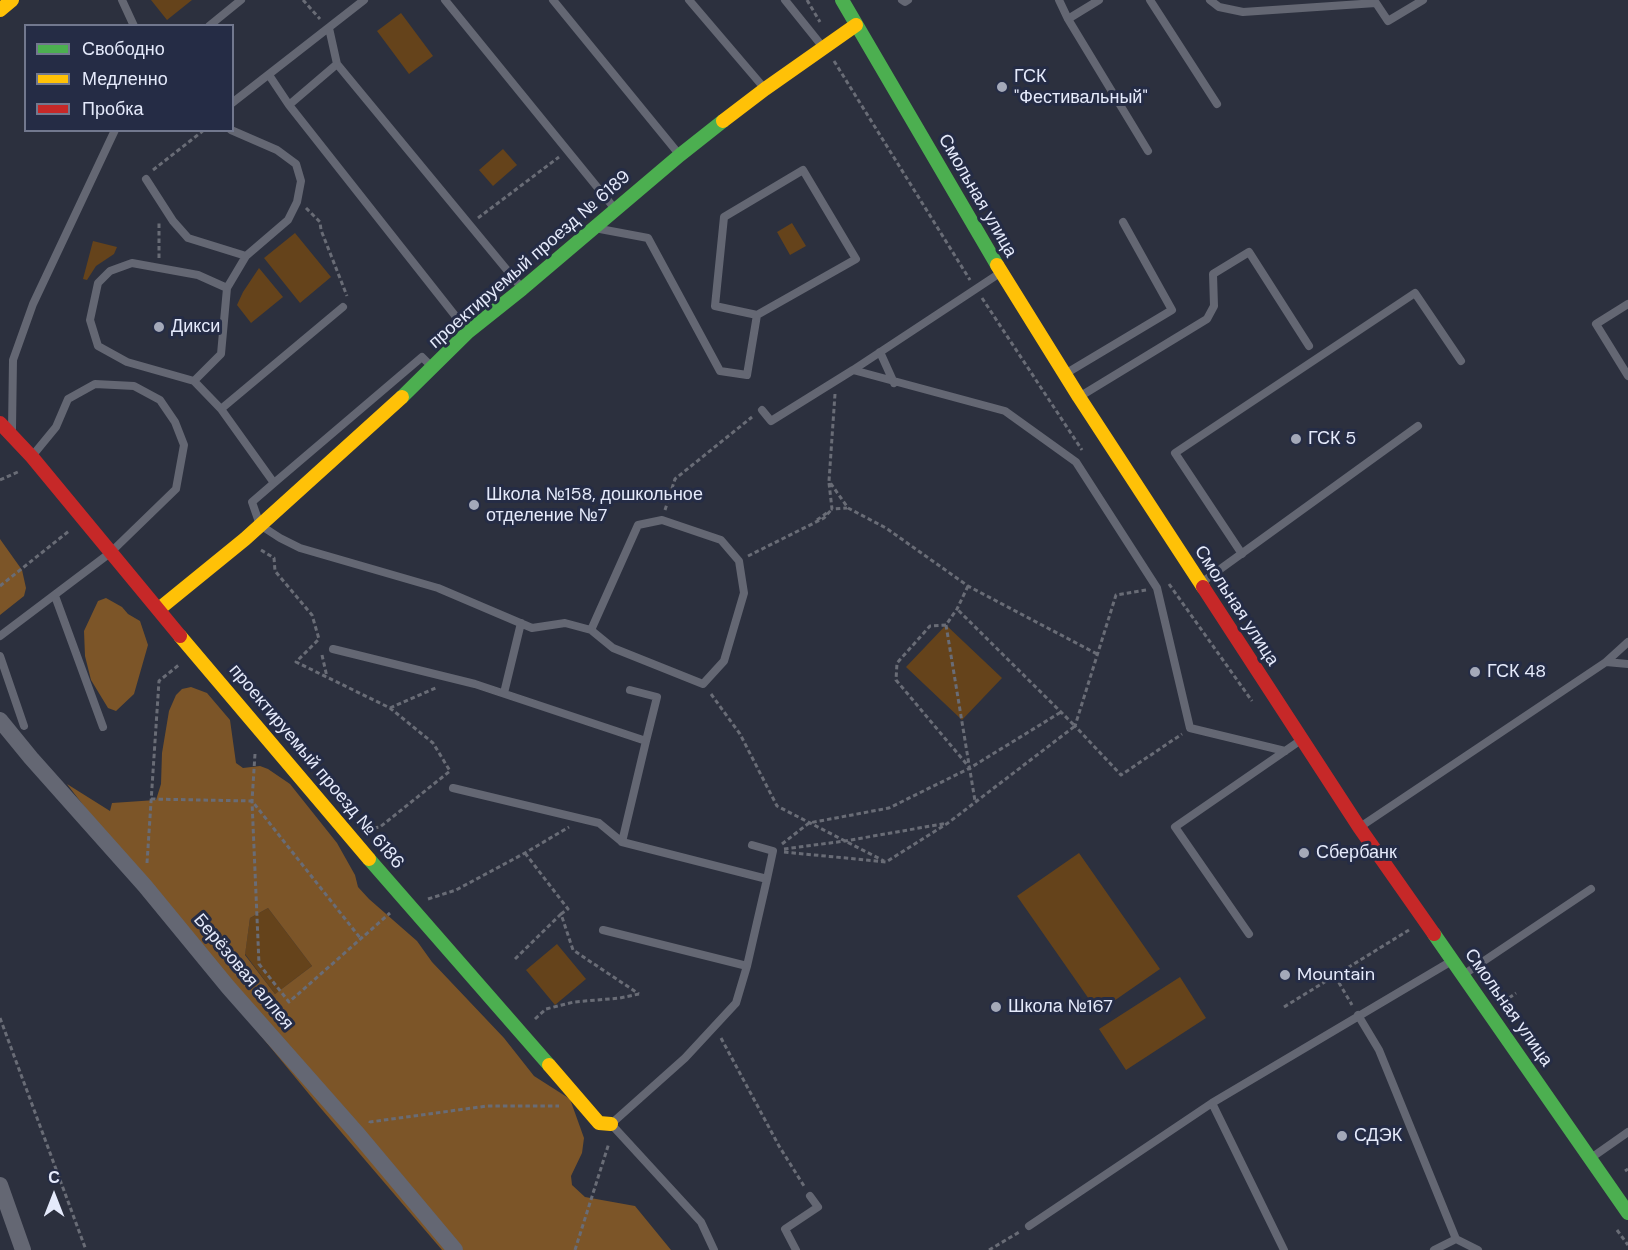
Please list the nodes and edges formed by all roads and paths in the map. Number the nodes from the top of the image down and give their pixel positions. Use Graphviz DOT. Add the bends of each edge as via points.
graph roads {
  1 [pos="12,0"];
  2 [pos="122,0"];
  3 [pos="241,0"];
  4 [pos="303,0"];
  5 [pos="364,0"];
  6 [pos="445,0"];
  7 [pos="554,0"];
  8 [pos="689,0"];
  9 [pos="785,0"];
  10 [pos="842,0"];
  11 [pos="902,0"];
  12 [pos="908,0"];
  13 [pos="1059,0"];
  14 [pos="1099,0"];
  15 [pos="1150,0"];
  16 [pos="1210,0"];
  17 [pos="1300,0"];
  18 [pos="1424,0"];
  19 [pos="1375,2"];
  20 [pos="1305,9"];
  21 [pos="0,10"];
  22 [pos="1068,19"];
  23 [pos="133,24"];
  24 [pos="211,24"];
  25 [pos="856,25"];
  26 [pos="328,28"];
  27 [pos="823,47"];
  28 [pos="337,64"];
  29 [pos="825,65"];
  30 [pos="269,75"];
  31 [pos="765,89"];
  32 [pos="234,101"];
  33 [pos="1217,104"];
  34 [pos="289,105"];
  35 [pos="234,131"];
  36 [pos="114,132"];
  37 [pos="201,132"];
  38 [pos="568,150"];
  39 [pos="1148,151"];
  40 [pos="680,155"];
  41 [pos="146,179"];
  42 [pos="160,200"];
  43 [pos="615,209"];
  44 [pos="1123,222"];
  45 [pos="470,225"];
  46 [pos="594,228"];
  47 [pos="246,255"];
  48 [pos="159,268"];
  49 [pos="1001,273"];
  50 [pos="227,288"];
  51 [pos="975,288"];
  52 [pos="522,289"];
  53 [pos="1628,304"];
  54 [pos="343,307"];
  55 [pos="757,315"];
  56 [pos="468,332"];
  57 [pos="1309,346"];
  58 [pos="880,352"];
  59 [pos="1461,361"];
  60 [pos="433,368"];
  61 [pos="853,370"];
  62 [pos="1064,375"];
  63 [pos="1628,376"];
  64 [pos="836,380"];
  65 [pos="194,381"];
  66 [pos="894,383"];
  67 [pos="1079,397"];
  68 [pos="221,409"];
  69 [pos="762,410"];
  70 [pos="0,423"];
  71 [pos="1418,426"];
  72 [pos="12,436"];
  73 [pos="32,457"];
  74 [pos="829,481"];
  75 [pos="274,483"];
  76 [pos="848,508"];
  77 [pos="832,509"];
  78 [pos="83,520"];
  79 [pos="662,520"];
  80 [pos="260,525"];
  81 [pos="244,539"];
  82 [pos="110,553"];
  83 [pos="1242,554"];
  84 [pos="739,561"];
  85 [pos="1168,581"];
  86 [pos="1201,584"];
  87 [pos="0,586"];
  88 [pos="968,586"];
  89 [pos="1157,588"];
  90 [pos="55,596"];
  91 [pos="159,609"];
  92 [pos="957,609"];
  93 [pos="521,623"];
  94 [pos="946,625"];
  95 [pos="591,630"];
  96 [pos="0,636"];
  97 [pos="1628,642"];
  98 [pos="333,649"];
  99 [pos="195,652"];
  100 [pos="1096,654"];
  101 [pos="0,656"];
  102 [pos="1606,662"];
  103 [pos="1628,664"];
  104 [pos="455,679"];
  105 [pos="703,684"];
  106 [pos="630,690"];
  107 [pos="504,693"];
  108 [pos="390,708"];
  109 [pos="1061,712"];
  110 [pos="0,720"];
  111 [pos="24,726"];
  112 [pos="1075,726"];
  113 [pos="103,727"];
  114 [pos="257,728"];
  115 [pos="1190,728"];
  116 [pos="1302,740"];
  117 [pos="646,741"];
  118 [pos="1285,751"];
  119 [pos="970,768"];
  120 [pos="453,788"];
  121 [pos="151,799"];
  122 [pos="252,801"];
  123 [pos="975,801"];
  124 [pos="395,816"];
  125 [pos="582,819"];
  126 [pos="808,822"];
  127 [pos="948,822"];
  128 [pos="1359,827"];
  129 [pos="622,842"];
  130 [pos="845,842"];
  131 [pos="752,845"];
  132 [pos="773,851"];
  133 [pos="525,853"];
  134 [pos="886,862"];
  135 [pos="767,879"];
  136 [pos="145,885"];
  137 [pos="1591,889"];
  138 [pos="407,902"];
  139 [pos="561,914"];
  140 [pos="1411,929"];
  141 [pos="603,930"];
  142 [pos="1249,934"];
  143 [pos="361,939"];
  144 [pos="515,958"];
  145 [pos="1453,960"];
  146 [pos="747,966"];
  147 [pos="1463,975"];
  148 [pos="1335,976"];
  149 [pos="1284,1007"];
  150 [pos="1358,1015"];
  151 [pos="0,1018"];
  152 [pos="724,1029"];
  153 [pos="520,1032"];
  154 [pos="1212,1103"];
  155 [pos="585,1106"];
  156 [pos="605,1123"];
  157 [pos="1628,1132"];
  158 [pos="368,1147"];
  159 [pos="1590,1158"];
  160 [pos="0,1185"];
  161 [pos="810,1196"];
  162 [pos="1628,1213"];
  163 [pos="1029,1227"];
  164 [pos="1456,1239"];
  165 [pos="23,1250"];
  166 [pos="86,1250"];
  167 [pos="455,1250"];
  168 [pos="575,1250"];
  169 [pos="714,1250"];
  170 [pos="795,1250"];
  171 [pos="989,1250"];
  172 [pos="1284,1250"];
  173 [pos="1434,1250"];
  174 [pos="1478,1250"];
  1 -- 21 [label="street"];
  2 -- 23 [label="lane"];
  3 -- 24 [label="lane"];
  4 -- 26 [label="path"];
  5 -- 26 [label="lane"];
  6 -- 38 [label="lane"];
  7 -- 40 [label="lane"];
  8 -- 31 [label="lane"];
  9 -- 27 [label="lane"];
  10 -- 25 [label="street, Смольная улица"];
  11 -- 12 [label="lane"];
  13 -- 22 [label="lane"];
  14 -- 22 [label="lane"];
  15 -- 33 [label="lane"];
  16 -- 20 [label="lane" via="1219,7 1243,12"];
  17 -- 20 [label="lane"];
  18 -- 19 [label="lane" via="1388,21"];
  19 -- 20 [label="lane"];
  22 -- 39 [label="lane"];
  25 -- 27 [label="street, проектируемый проезд № 6189"];
  25 -- 49 [label="street, Смольная улица"];
  26 -- 28 [label="lane"];
  26 -- 30 [label="lane"];
  27 -- 31 [label="street, проектируемый проезд № 6189"];
  28 -- 34 [label="lane"];
  28 -- 45 [label="lane"];
  29 -- 51 [label="path" via="833,59"];
  30 -- 32 [label="lane"];
  30 -- 34 [label="lane"];
  31 -- 40 [label="street, проектируемый проезд № 6189"];
  34 -- 56 [label="lane"];
  35 -- 47 [label="lane" via="277,150 296,164 301,181 288,220"];
  36 -- 72 [label="lane" via="33,304 14,360"];
  37 -- 41 [label="path" via="155,167"];
  38 -- 43 [label="lane"];
  38 -- 45 [label="path"];
  40 -- 43 [label="street, проектируемый проезд № 6189"];
  41 -- 42 [label="lane"];
  42 -- 47 [label="lane" via="188,238"];
  42 -- 48 [label="path"];
  43 -- 46 [label="street, проектируемый проезд № 6189"];
  44 -- 62 [label="lane" via="1172,310"];
  45 -- 52 [label="lane"];
  46 -- 52 [label="street, проектируемый проезд № 6189"];
  46 -- 55 [label="lane" via="648,238 720,371 747,375"];
  47 -- 50 [label="lane"];
  48 -- 50 [label="lane" via="198,275"];
  48 -- 65 [label="lane" via="132,263 110,271 98,283 90,320 98,346 127,362"];
  49 -- 51 [label="lane"];
  49 -- 62 [label="street, Смольная улица"];
  50 -- 65 [label="lane" via="221,354"];
  51 -- 58 [label="lane"];
  52 -- 56 [label="street, проектируемый проезд № 6189"];
  53 -- 63 [label="lane" via="1596,324"];
  54 -- 68 [label="lane"];
  55 -- 55 [label="lane" via="856,259 803,170 724,217 715,306"];
  56 -- 60 [label="street, проектируемый проезд № 6189"];
  57 -- 67 [label="lane" via="1249,252 1213,274 1214,306 1207,319"];
  58 -- 61 [label="lane"];
  58 -- 66 [label="lane"];
  59 -- 83 [label="lane" via="1415,293 1175,453"];
  60 -- 75 [label="lane" via="422,357"];
  60 -- 80 [label="street, проектируемый проезд № 6189"];
  61 -- 64 [label="lane"];
  61 -- 66 [label="lane"];
  62 -- 67 [label="street, Смольная улица"];
  64 -- 69 [label="lane" via="771,421"];
  64 -- 74 [label="path"];
  65 -- 68 [label="lane"];
  66 -- 89 [label="lane" via="1005,411 1076,462"];
  67 -- 86 [label="street, Смольная улица"];
  68 -- 75 [label="lane"];
  69 -- 79 [label="path" via="675,479"];
  70 -- 72 [label="street, проектируемый проезд № 6186"];
  71 -- 83 [label="lane"];
  72 -- 73 [label="street, проектируемый проезд № 6186"];
  73 -- 78 [label="street, проектируемый проезд № 6186"];
  73 -- 82 [label="lane" via="56,428 68,399 95,384 134,386 160,400 184,445 176,489"];
  74 -- 76 [label="path"];
  74 -- 77 [label="path"];
  75 -- 80 [label="lane" via="252,502"];
  76 -- 77 [label="path"];
  76 -- 88 [label="path" via="886,528"];
  77 -- 84 [label="path" via="824,518"];
  78 -- 82 [label="street, проектируемый проезд № 6186"];
  78 -- 87 [label="path"];
  79 -- 84 [label="lane" via="721,540"];
  79 -- 95 [label="lane" via="638,525"];
  80 -- 81 [label="street, проектируемый проезд № 6189"];
  80 -- 93 [label="lane" via="300,548 438,588"];
  81 -- 91 [label="street, проектируемый проезд № 6189"];
  81 -- 108 [label="path" via="274,558 275,571 312,615 319,639 296,662"];
  82 -- 90 [label="lane"];
  82 -- 91 [label="street, проектируемый проезд № 6186"];
  83 -- 86 [label="lane"];
  84 -- 105 [label="lane" via="744,594 724,661"];
  85 -- 89 [label="path"];
  86 -- 116 [label="street, Смольная улица"];
  88 -- 92 [label="path"];
  88 -- 100 [label="path"];
  89 -- 100 [label="path" via="1116,595"];
  89 -- 115 [label="lane"];
  90 -- 96 [label="lane"];
  90 -- 113 [label="lane"];
  91 -- 99 [label="street, проектируемый проезд № 6186"];
  92 -- 94 [label="path"];
  92 -- 109 [label="path"];
  93 -- 95 [label="lane" via="532,628 565,623"];
  93 -- 107 [label="lane"];
  94 -- 119 [label="path"];
  94 -- 119 [label="path" via="930,627 897,663 896,680"];
  95 -- 105 [label="lane" via="613,648"];
  97 -- 102 [label="lane"];
  98 -- 104 [label="lane"];
  99 -- 114 [label="street, проектируемый проезд № 6186"];
  99 -- 121 [label="path" via="159,681"];
  100 -- 112 [label="path"];
  101 -- 111 [label="lane"];
  102 -- 103 [label="lane"];
  102 -- 128 [label="lane"];
  104 -- 107 [label="lane"];
  104 -- 108 [label="path"];
  105 -- 126 [label="path" via="740,734 777,806"];
  106 -- 117 [label="lane" via="657,697"];
  107 -- 117 [label="lane"];
  108 -- 124 [label="path" via="433,743 450,771"];
  109 -- 112 [label="path"];
  109 -- 119 [label="path"];
  110 -- 136 [label="street, Берёзовая аллея"];
  112 -- 115 [label="path" via="1121,775"];
  112 -- 123 [label="path"];
  114 -- 122 [label="path"];
  114 -- 138 [label="street, проектируемый проезд № 6186"];
  115 -- 118 [label="lane"];
  116 -- 118 [label="lane"];
  116 -- 128 [label="street, Смольная улица"];
  117 -- 129 [label="lane"];
  118 -- 142 [label="lane" via="1175,827"];
  119 -- 123 [label="path"];
  119 -- 126 [label="path" via="889,808"];
  120 -- 125 [label="lane"];
  121 -- 122 [label="path"];
  121 -- 136 [label="path"];
  122 -- 143 [label="path"];
  122 -- 143 [label="path" via="259,964 289,1002"];
  123 -- 127 [label="path"];
  125 -- 129 [label="lane" via="599,823"];
  125 -- 133 [label="path"];
  126 -- 130 [label="path"];
  126 -- 132 [label="path"];
  127 -- 130 [label="path"];
  127 -- 134 [label="path"];
  128 -- 145 [label="street, Смольная улица"];
  129 -- 135 [label="lane"];
  130 -- 132 [label="path"];
  130 -- 134 [label="path"];
  131 -- 132 [label="lane"];
  132 -- 134 [label="path"];
  132 -- 135 [label="lane"];
  133 -- 138 [label="path" via="456,890"];
  133 -- 139 [label="path" via="568,909"];
  135 -- 146 [label="lane"];
  136 -- 158 [label="street, Берёзовая аллея"];
  137 -- 147 [label="lane"];
  138 -- 143 [label="path"];
  138 -- 153 [label="street, проектируемый проезд № 6186"];
  139 -- 144 [label="path"];
  139 -- 153 [label="path" via="573,950 639,994 546,1009"];
  140 -- 148 [label="path"];
  141 -- 146 [label="lane"];
  145 -- 147 [label="street, Смольная улица"];
  145 -- 150 [label="lane"];
  146 -- 156 [label="lane" via="736,1003 685,1058"];
  147 -- 159 [label="street, Смольная улица"];
  148 -- 149 [label="path"];
  148 -- 150 [label="path"];
  150 -- 154 [label="lane"];
  150 -- 164 [label="lane" via="1379,1050"];
  151 -- 166 [label="path"];
  152 -- 161 [label="path" via="720,1037"];
  153 -- 155 [label="street, проектируемый проезд № 6186"];
  154 -- 163 [label="lane"];
  154 -- 172 [label="lane"];
  155 -- 156 [label="street, проектируемый проезд № 6186"];
  155 -- 158 [label="path" via="487,1106 370,1122"];
  156 -- 168 [label="path" via="610,1140"];
  156 -- 169 [label="lane" via="701,1222"];
  157 -- 159 [label="lane"];
  158 -- 167 [label="street, Берёзовая аллея"];
  159 -- 162 [label="street, Смольная улица"];
  160 -- 165 [label="street"];
  161 -- 170 [label="lane" via="818,1207 785,1229"];
  163 -- 171 [label="path"];
  164 -- 173 [label="lane"];
  164 -- 174 [label="lane"];
}
